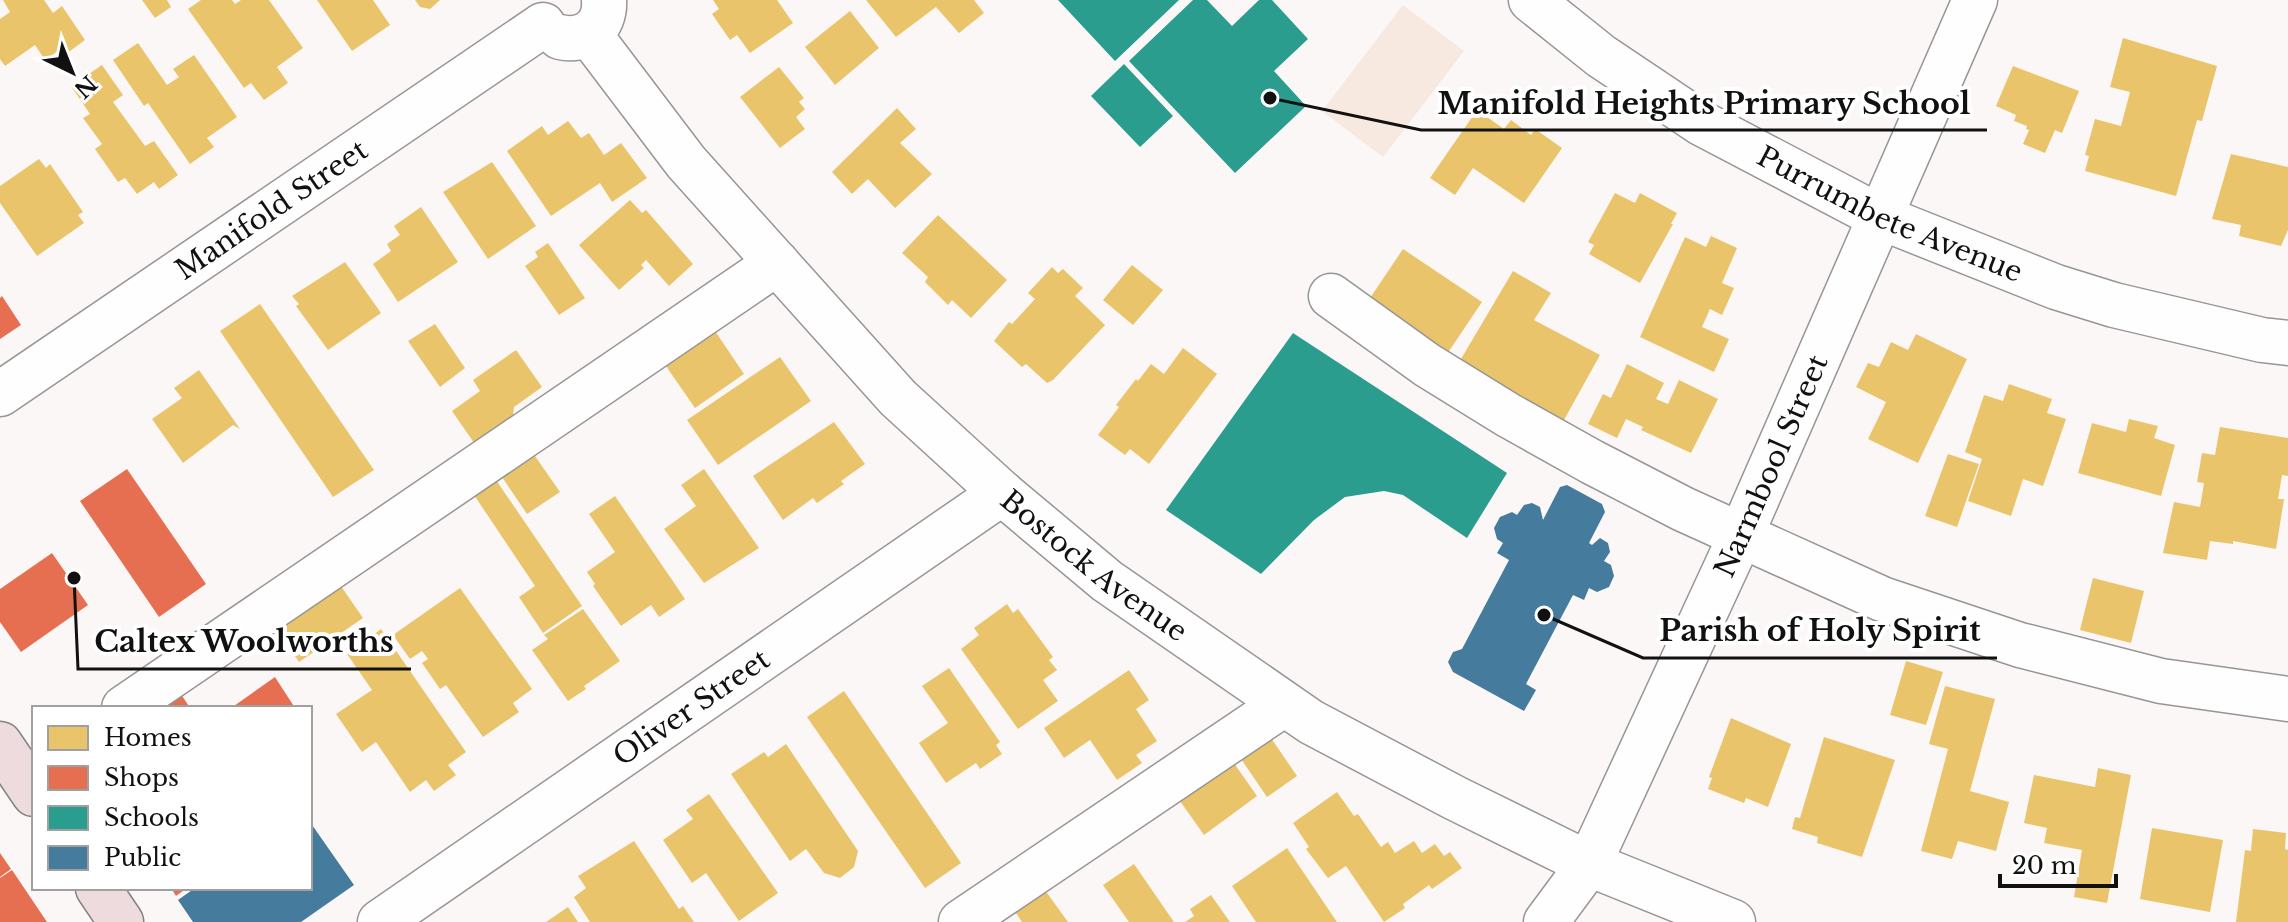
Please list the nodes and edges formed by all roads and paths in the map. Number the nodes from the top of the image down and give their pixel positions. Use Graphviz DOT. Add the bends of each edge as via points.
graph roads {
  1 [pos="1531,0"];
  2 [pos="1975,0"];
  3 [pos="541,12"];
  4 [pos="596,17"];
  5 [pos="1880,217"];
  6 [pos="777,263"];
  7 [pos="1331,296"];
  8 [pos="2288,343"];
  9 [pos="0,394"];
  10 [pos="1002,493"];
  11 [pos="1741,535"];
  12 [pos="2288,699"];
  13 [pos="1284,704"];
  14 [pos="127,706"];
  15 [pos="1589,864"];
  16 [pos="99,890"];
  17 [pos="121,922"];
  18 [pos="380,922"];
  19 [pos="961,922"];
  20 [pos="1546,922"];
  21 [pos="1733,922"];
  1 -- 5 [label="street, Purrumbete Avenue" via="1601,56 1701,123"];
  2 -- 5 [label="street, Narmbool Street"];
  3 -- 4 [label="street" via="551,32 569,39"];
  3 -- 9 [label="street, Manifold Street"];
  4 -- 6 [label="street, Bostock Avenue" via="686,162"];
  5 -- 8 [label="street, Purrumbete Avenue" via="2114,305"];
  5 -- 11 [label="street, Narmbool Street"];
  6 -- 10 [label="street, Bostock Avenue" via="898,398"];
  6 -- 14 [label="street"];
  7 -- 11 [label="street" via="1508,415"];
  10 -- 13 [label="street, Bostock Avenue" via="1107,581"];
  10 -- 18 [label="street, Oliver Street"];
  11 -- 12 [label="street" via="1882,599 2020,645 2161,681"];
  11 -- 15 [label="street, Narmbool Street"];
  13 -- 15 [label="street, Bostock Avenue"];
  13 -- 19 [label="street"];
  15 -- 20 [label="street, Narmbool Street"];
  15 -- 21 [label="street, Bostock Avenue"];
  16 -- 17 [label="main road"];
}
